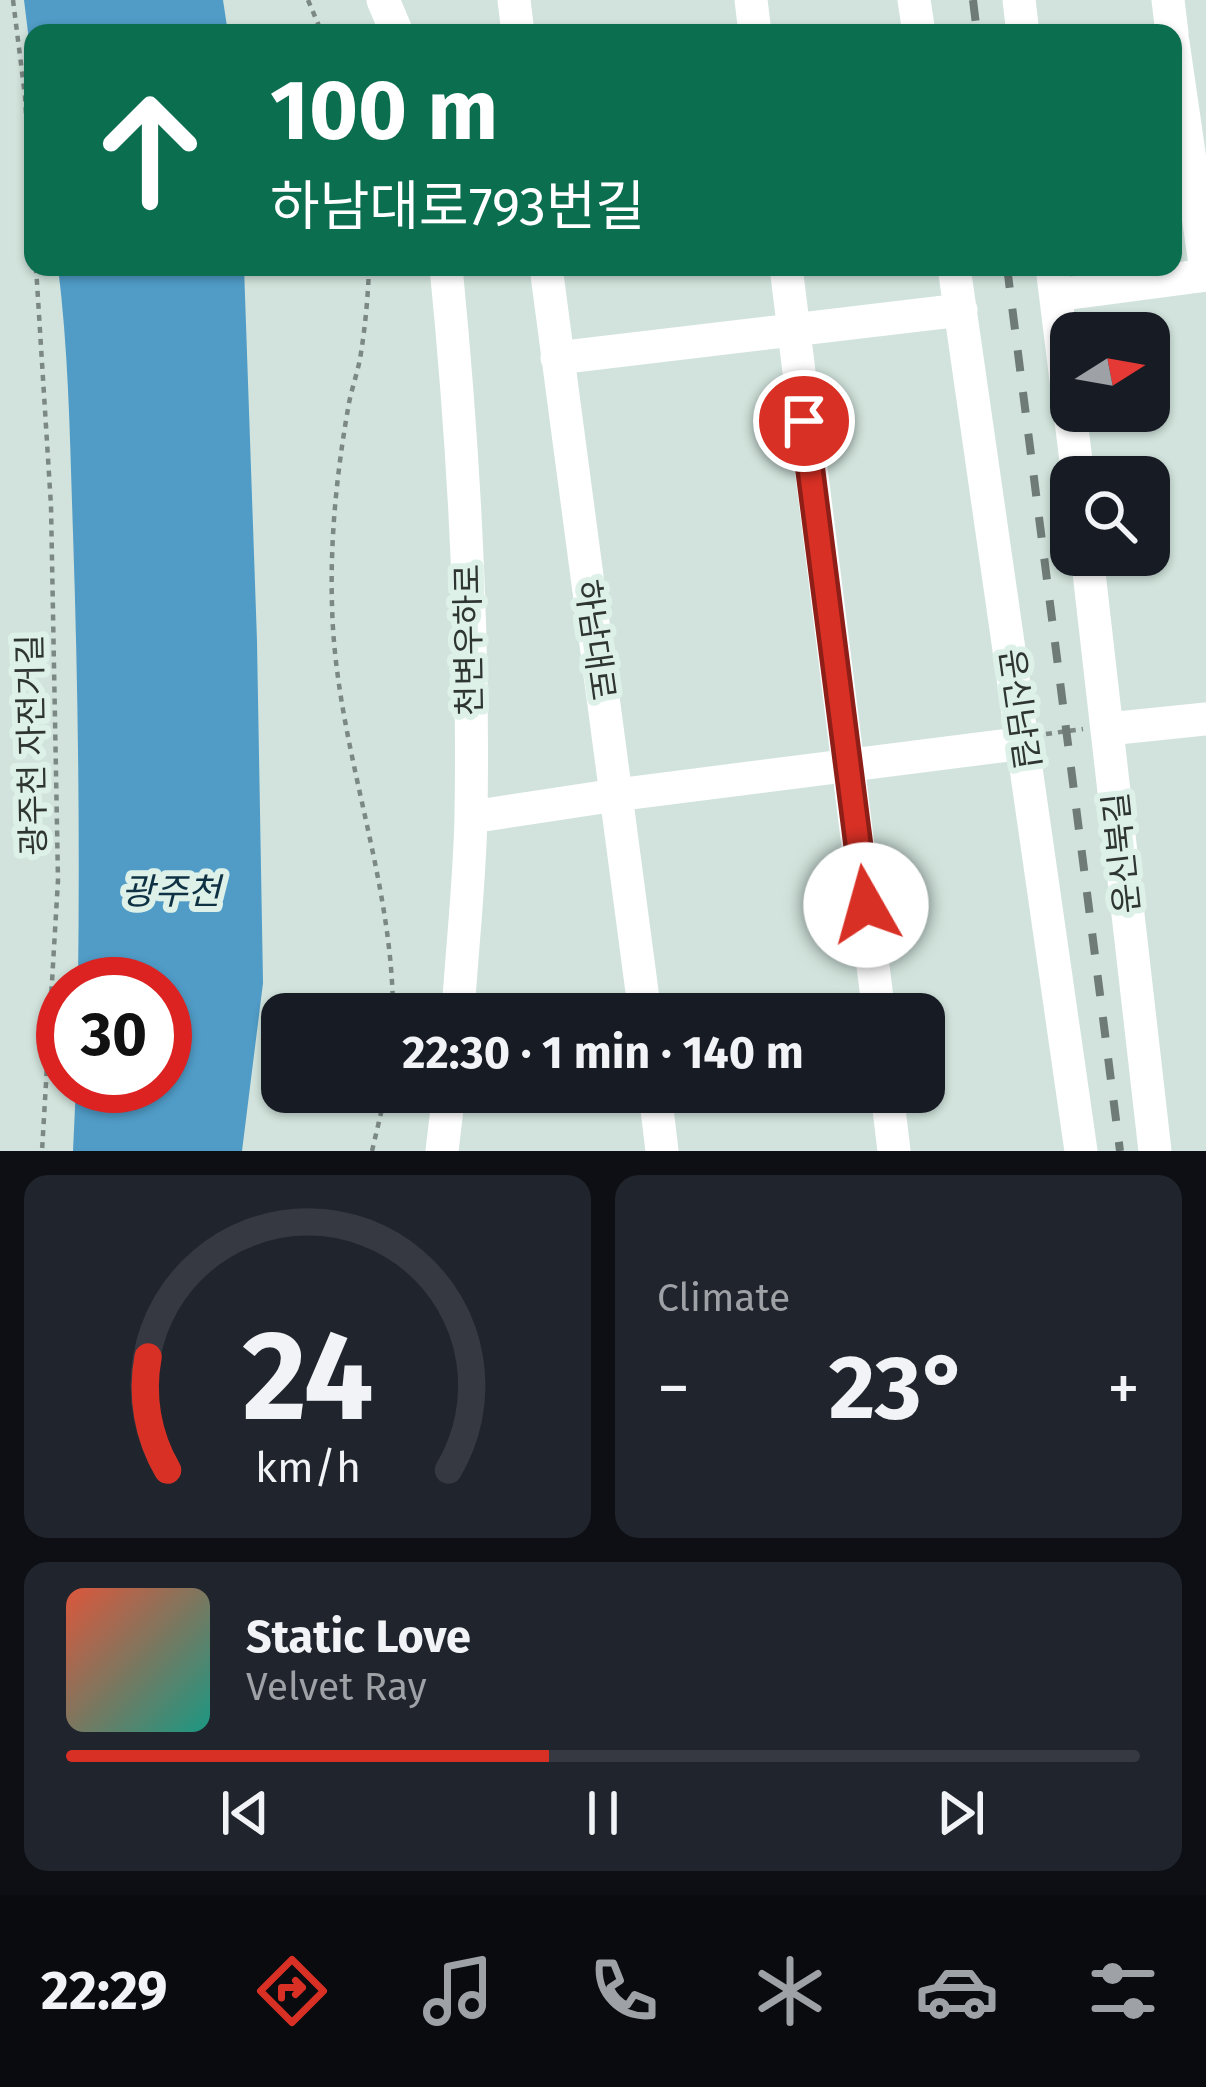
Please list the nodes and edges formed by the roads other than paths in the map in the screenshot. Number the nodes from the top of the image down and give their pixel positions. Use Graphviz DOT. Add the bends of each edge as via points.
graph roads {
  1 [pos="1182,111"];
  2 [pos="1206,273"];
  3 [pos="447,276"];
  4 [pos="547,276"];
  5 [pos="787,276"];
  6 [pos="955,276"];
  7 [pos="1149,276"];
  8 [pos="1054,281"];
  9 [pos="961,310"];
  10 [pos="794,330"];
  11 [pos="557,358"];
  12 [pos="1075,456"];
  13 [pos="1088,576"];
  14 [pos="1206,718"];
  15 [pos="1095,729"];
  16 [pos="1032,739"];
  17 [pos="849,766"];
  18 [pos="616,795"];
  19 [pos="471,818"];
  20 [pos="459,993"];
  21 [pos="641,993"];
  22 [pos="876,993"];
  23 [pos="447,1113"];
  24 [pos="657,1113"];
  25 [pos="889,1113"];
  26 [pos="442,1151"];
  27 [pos="662,1151"];
  28 [pos="894,1151"];
  29 [pos="1081,1151"];
  30 [pos="1155,1151"];
  1 -- 2 [label="street"];
  3 -- 19 [label="street, 천변우하로" via="470,615"];
  4 -- 11 [label="street, 하남대로"];
  5 -- 10 [label="street"];
  6 -- 9 [label="street, 운신남길"];
  7 -- 8 [label="street"];
  8 -- 12 [label="street"];
  9 -- 10 [label="street"];
  9 -- 16 [label="street, 운신남길"];
  10 -- 11 [label="street"];
  10 -- 17 [label="street"];
  11 -- 18 [label="street, 하남대로"];
  13 -- 15 [label="street, 운신북길"];
  14 -- 15 [label="street"];
  15 -- 30 [label="street, 운신북길"];
  16 -- 17 [label="street"];
  16 -- 29 [label="street, 운신남길"];
  17 -- 18 [label="street"];
  17 -- 22 [label="street"];
  18 -- 19 [label="street"];
  18 -- 21 [label="street, 하남대로"];
  19 -- 20 [label="street, 천변우하로"];
  23 -- 26 [label="street"];
  24 -- 27 [label="street"];
  25 -- 28 [label="street"];
}
